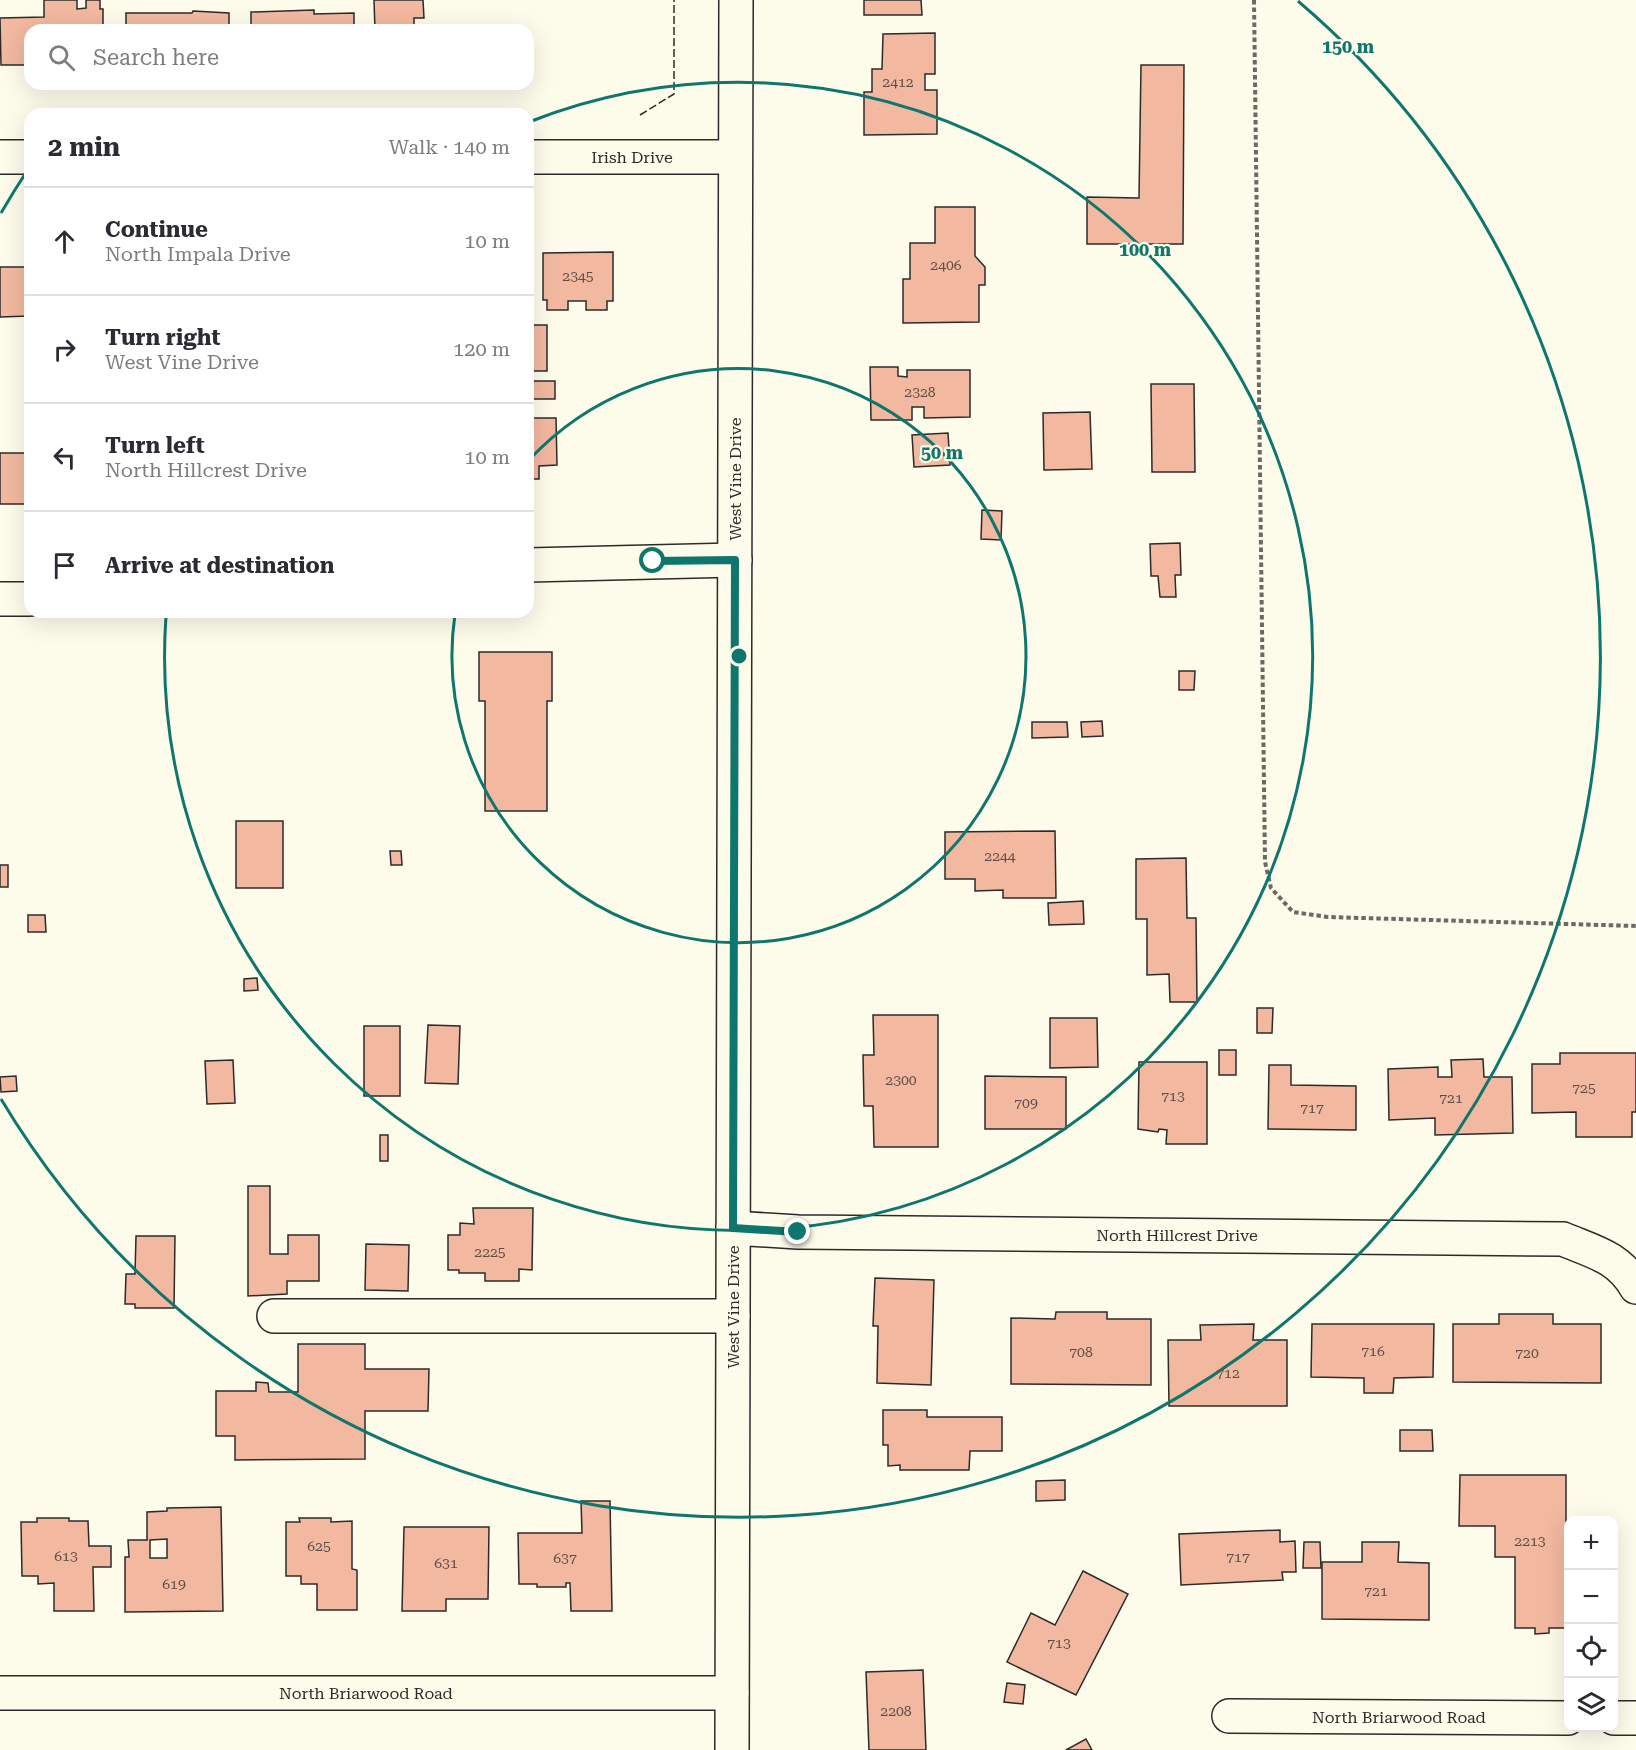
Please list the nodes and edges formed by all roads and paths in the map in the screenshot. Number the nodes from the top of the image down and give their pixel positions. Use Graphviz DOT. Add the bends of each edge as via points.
graph roads {
  1 [pos="736,0"];
  2 [pos="1254,0"];
  3 [pos="0,157"];
  4 [pos="24,157"];
  5 [pos="534,157"];
  6 [pos="735,157"];
  7 [pos="735,560"];
  8 [pos="534,565"];
  9 [pos="0,599"];
  10 [pos="24,599"];
  11 [pos="1636,926"];
  12 [pos="733,1228"];
  13 [pos="1626,1275"];
  14 [pos="274,1316"];
  15 [pos="733,1316"];
  16 [pos="0,1693"];
  17 [pos="732,1693"];
  18 [pos="1229,1716"];
  19 [pos="1564,1718"];
  20 [pos="1618,1718"];
  21 [pos="1636,1718"];
  22 [pos="732,1750"];
  1 -- 6 [label="street, West Vine Drive"];
  2 -- 11 [label="path" via="1265,862 1271,888 1293,912 1328,917"];
  3 -- 4 [label="street"];
  5 -- 6 [label="street, Irish Drive"];
  6 -- 7 [label="street, West Vine Drive"];
  7 -- 8 [label="street"];
  7 -- 12 [label="street, West Vine Drive"];
  9 -- 10 [label="street"];
  12 -- 13 [label="street, North Hillcrest Drive" via="1563,1239"];
  12 -- 15 [label="street, West Vine Drive"];
  14 -- 15 [label="street"];
  15 -- 17 [label="street, West Vine Drive"];
  16 -- 17 [label="street, North Briarwood Road"];
  17 -- 22 [label="street, West Vine Drive"];
  18 -- 19 [label="street, North Briarwood Road"];
  20 -- 21 [label="street"];
}
